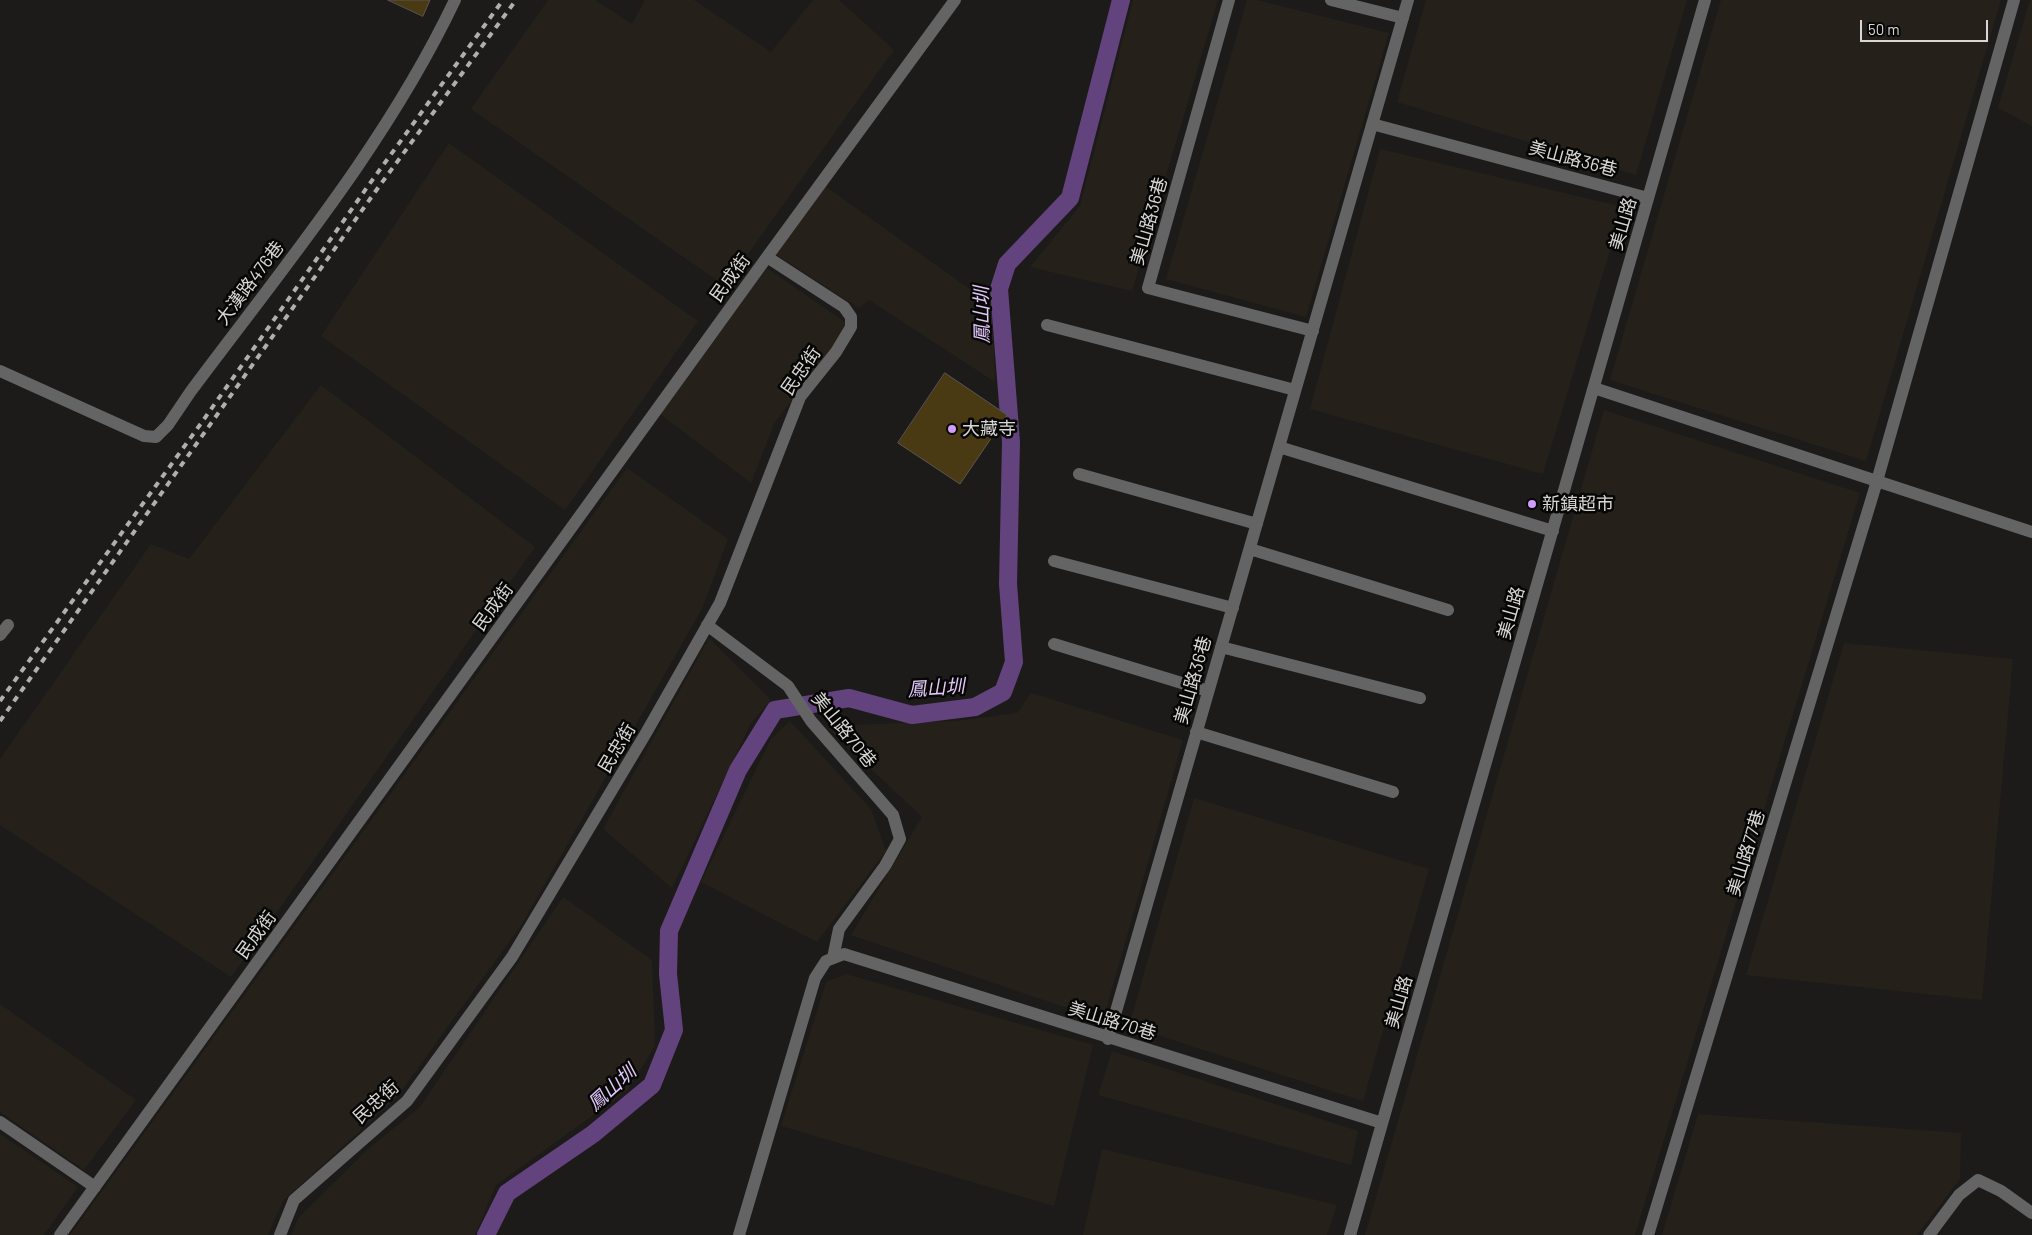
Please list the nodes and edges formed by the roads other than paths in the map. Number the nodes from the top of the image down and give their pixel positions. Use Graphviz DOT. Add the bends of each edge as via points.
graph roads {
  1 [pos="455,0"];
  2 [pos="955,0"];
  3 [pos="1228,0"];
  4 [pos="1331,0"];
  5 [pos="1408,0"];
  6 [pos="1705,0"];
  7 [pos="2014,0"];
  8 [pos="1403,18"];
  9 [pos="1372,124"];
  10 [pos="1648,198"];
  11 [pos="767,257"];
  12 [pos="1047,325"];
  13 [pos="1312,331"];
  14 [pos="0,371"];
  15 [pos="1594,388"];
  16 [pos="1296,390"];
  17 [pos="1279,447"];
  18 [pos="1079,474"];
  19 [pos="1877,481"];
  20 [pos="1256,524"];
  21 [pos="1553,531"];
  22 [pos="2032,532"];
  23 [pos="1250,549"];
  24 [pos="1054,561"];
  25 [pos="1232,608"];
  26 [pos="1448,610"];
  27 [pos="707,625"];
  28 [pos="1054,644"];
  29 [pos="1221,647"];
  30 [pos="1208,692"];
  31 [pos="1420,698"];
  32 [pos="1196,732"];
  33 [pos="1393,792"];
  34 [pos="833,958"];
  35 [pos="1108,1039"];
  36 [pos="0,1122"];
  37 [pos="1382,1123"];
  38 [pos="95,1187"];
  39 [pos="2032,1213"];
  40 [pos="60,1235"];
  41 [pos="280,1235"];
  42 [pos="739,1235"];
  43 [pos="1350,1235"];
  44 [pos="1648,1235"];
  45 [pos="1929,1235"];
  1 -- 14 [label="street, 大漢路476巷" via="406,92 357,168 156,437 144,436"];
  2 -- 11 [label="street, 民成街"];
  3 -- 13 [label="street, 美山路36巷" via="1148,288"];
  4 -- 8 [label="street"];
  5 -- 8 [label="street, 美山路36巷"];
  6 -- 10 [label="street, 美山路"];
  7 -- 19 [label="street, 美山路77巷"];
  8 -- 9 [label="street, 美山路36巷"];
  9 -- 10 [label="street, 美山路36巷"];
  9 -- 13 [label="street, 美山路36巷"];
  10 -- 15 [label="street, 美山路"];
  11 -- 27 [label="street, 民忠街" via="844,307 851,317 851,327 836,352 800,397 720,603"];
  11 -- 38 [label="street, 民成街"];
  12 -- 16 [label="street"];
  13 -- 16 [label="street, 美山路36巷"];
  15 -- 19 [label="street"];
  15 -- 21 [label="street, 美山路"];
  16 -- 17 [label="street, 美山路36巷"];
  17 -- 20 [label="street, 美山路36巷"];
  17 -- 21 [label="street"];
  18 -- 20 [label="street"];
  19 -- 22 [label="street"];
  19 -- 44 [label="street, 美山路77巷"];
  20 -- 23 [label="street, 美山路36巷"];
  21 -- 37 [label="street, 美山路"];
  23 -- 25 [label="street, 美山路36巷"];
  23 -- 26 [label="street"];
  24 -- 25 [label="street"];
  25 -- 29 [label="street, 美山路36巷"];
  27 -- 34 [label="street, 美山路70巷" via="788,686 811,721 893,815 900,839 885,866 839,929"];
  27 -- 41 [label="street, 民忠街" via="512,957 407,1101 294,1200"];
  28 -- 30 [label="street"];
  29 -- 30 [label="street, 美山路36巷"];
  29 -- 31 [label="street"];
  30 -- 32 [label="street, 美山路36巷"];
  32 -- 33 [label="street"];
  32 -- 35 [label="street, 美山路36巷"];
  34 -- 35 [label="street, 美山路70巷" via="844,954"];
  34 -- 42 [label="street" via="826,961 814,978"];
  35 -- 37 [label="street, 美山路70巷"];
  36 -- 38 [label="street"];
  37 -- 43 [label="street, 美山路"];
  38 -- 40 [label="street, 民成街"];
  39 -- 45 [label="street" via="2001,1191 1978,1180 1959,1195"];
}
